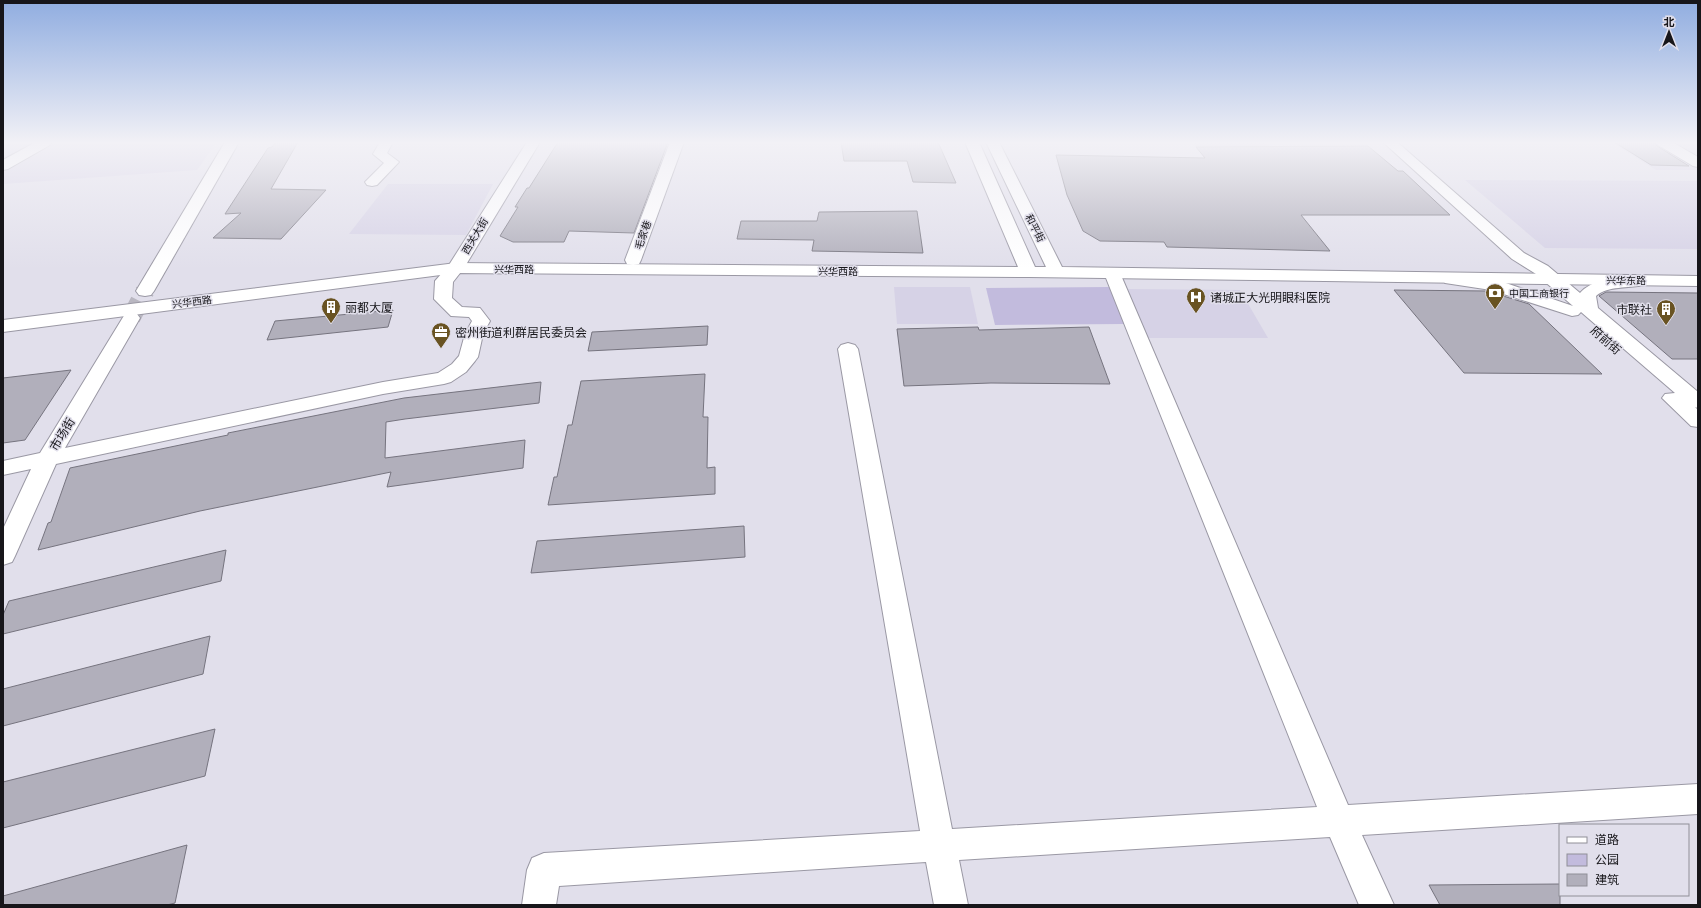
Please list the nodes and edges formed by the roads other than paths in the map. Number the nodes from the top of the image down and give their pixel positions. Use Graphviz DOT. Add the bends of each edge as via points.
graph roads {
  1 [pos="207,184"];
  2 [pos="506,184"];
  3 [pos="662,184"];
  4 [pos="991,184"];
  5 [pos="1013,184"];
  6 [pos="1437,184"];
  7 [pos="634,260"];
  8 [pos="458,264"];
  9 [pos="1027,267"];
  10 [pos="1054,267"];
  11 [pos="1698,270"];
  12 [pos="1536,271"];
  13 [pos="1112,273"];
  14 [pos="1446,278"];
  15 [pos="1640,281"];
  16 [pos="1698,281"];
  17 [pos="145,291"];
  18 [pos="1580,310"];
  19 [pos="3,311"];
  20 [pos="131,318"];
  21 [pos="3,326"];
  22 [pos="848,349"];
  23 [pos="1698,402"];
  24 [pos="1698,421"];
  25 [pos="47,459"];
  26 [pos="3,468"];
  27 [pos="3,556"];
  28 [pos="1698,799"];
  29 [pos="1339,821"];
  30 [pos="939,846"];
  31 [pos="539,905"];
  32 [pos="952,905"];
  33 [pos="1377,905"];
  1 -- 17 [label="street"];
  2 -- 8 [label="street, 西关大街"];
  3 -- 7 [label="street, 毛家巷"];
  4 -- 9 [label="street, 和平街"];
  5 -- 10 [label="street, 和平街"];
  6 -- 12 [label="street, 府前街"];
  7 -- 8 [label="street"];
  7 -- 9 [label="street"];
  8 -- 9 [label="street, 兴华西路"];
  8 -- 19 [label="street"];
  8 -- 21 [label="street, 兴华西路"];
  8 -- 25 [label="street, 西关大街" via="444,281 443,299 458,312 474,312 481,321 474,334 468,357 460,368 444,378 383,388"];
  9 -- 10 [label="street"];
  10 -- 12 [label="street"];
  10 -- 13 [label="street"];
  11 -- 12 [label="street"];
  12 -- 14 [label="street"];
  12 -- 15 [label="street, 兴华东路"];
  12 -- 18 [label="street, 府前街"];
  13 -- 14 [label="street"];
  13 -- 29 [label="street"];
  14 -- 18 [label="street" via="1494,285"];
  15 -- 16 [label="street, 兴华东路"];
  15 -- 18 [label="street" via="1593,289"];
  18 -- 23 [label="street, 府前街"];
  18 -- 24 [label="street, 府前街"];
  20 -- 25 [label="street, 市场街"];
  22 -- 30 [label="street"];
  25 -- 26 [label="street"];
  25 -- 27 [label="street, 市场街"];
  28 -- 29 [label="street"];
  29 -- 30 [label="street"];
  29 -- 33 [label="street"];
  30 -- 31 [label="street" via="544,870"];
  30 -- 32 [label="street"];
}
